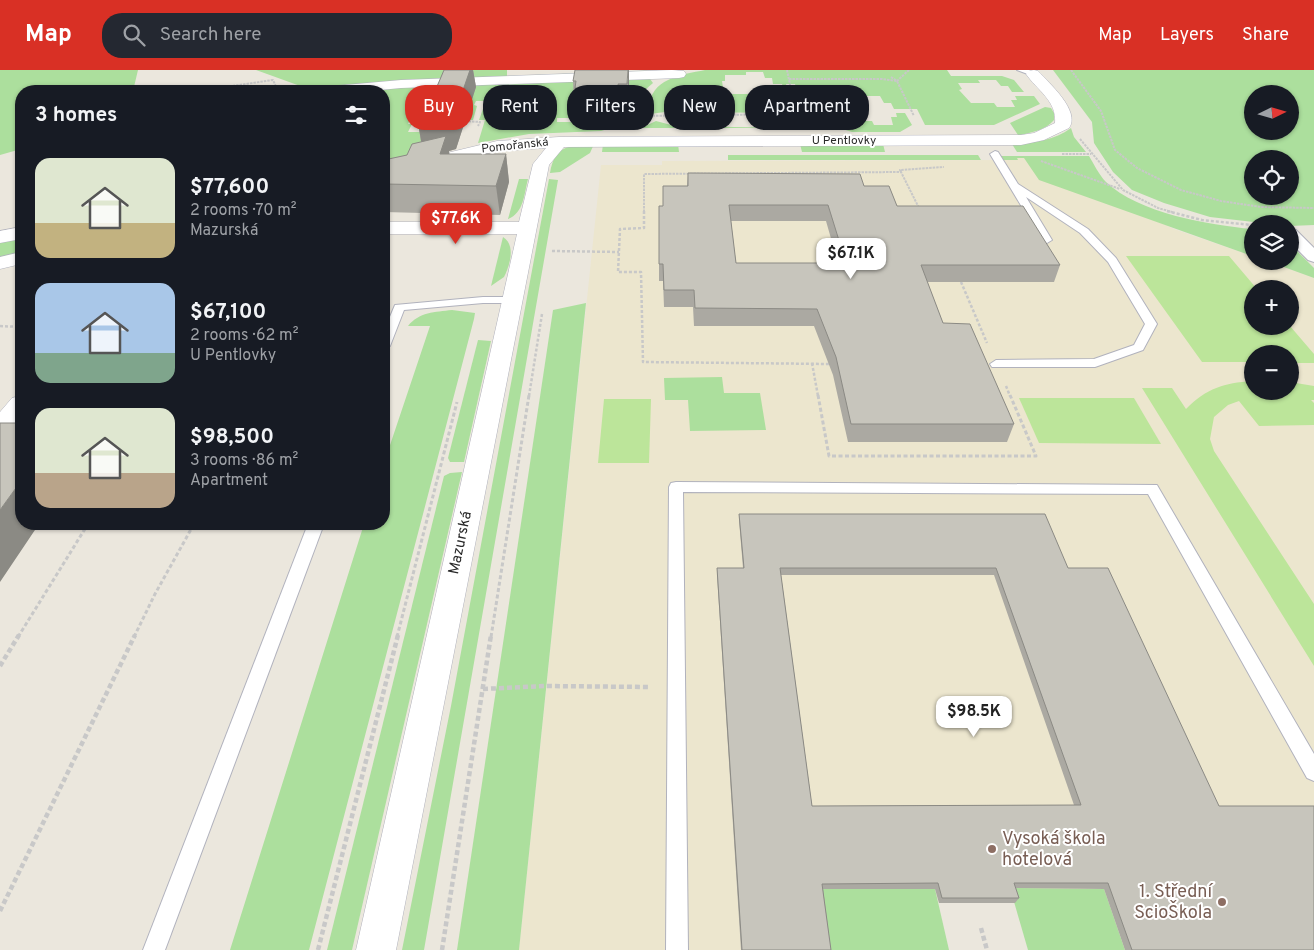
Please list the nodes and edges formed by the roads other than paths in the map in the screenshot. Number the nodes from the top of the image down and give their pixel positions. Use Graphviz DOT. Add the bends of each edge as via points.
graph roads {
  1 [pos="1027,72"];
  2 [pos="679,74"];
  3 [pos="390,86"];
  4 [pos="560,142"];
  5 [pos="497,146"];
  6 [pos="995,154"];
  7 [pos="541,164"];
  8 [pos="390,172"];
  9 [pos="1016,186"];
  10 [pos="390,228"];
  11 [pos="527,228"];
  12 [pos="15,234"];
  13 [pos="0,237"];
  14 [pos="1046,240"];
  15 [pos="1299,242"];
  16 [pos="1314,257"];
  17 [pos="15,259"];
  18 [pos="0,263"];
  19 [pos="512,300"];
  20 [pos="390,330"];
  21 [pos="996,364"];
  22 [pos="15,410"];
  23 [pos="0,427"];
  24 [pos="314,530"];
  25 [pos="1314,772"];
  26 [pos="154,950"];
  27 [pos="376,950"];
  28 [pos="677,950"];
  1 -- 4 [label="street, U Pentlovky" via="1060,106 1065,116 1063,125 1038,137 1021,140"];
  2 -- 3 [label="street"];
  4 -- 5 [label="street, Pomořanská"];
  4 -- 7 [label="street, Mazurská"];
  5 -- 7 [label="street"];
  5 -- 8 [label="street, Pomořanská"];
  6 -- 9 [label="lane"];
  7 -- 11 [label="street, Mazurská"];
  9 -- 14 [label="lane"];
  9 -- 21 [label="lane" via="1084,231 1112,260 1151,324 1139,347 1095,363"];
  10 -- 11 [label="street"];
  11 -- 19 [label="street, Mazurská"];
  12 -- 13 [label="street"];
  15 -- 16 [label="street"];
  17 -- 18 [label="street"];
  19 -- 20 [label="lane" via="399,307"];
  19 -- 27 [label="street, Mazurská"];
  22 -- 23 [label="street"];
  24 -- 26 [label="lane"];
  25 -- 28 [label="lane" via="1152,489 676,487"];
}
